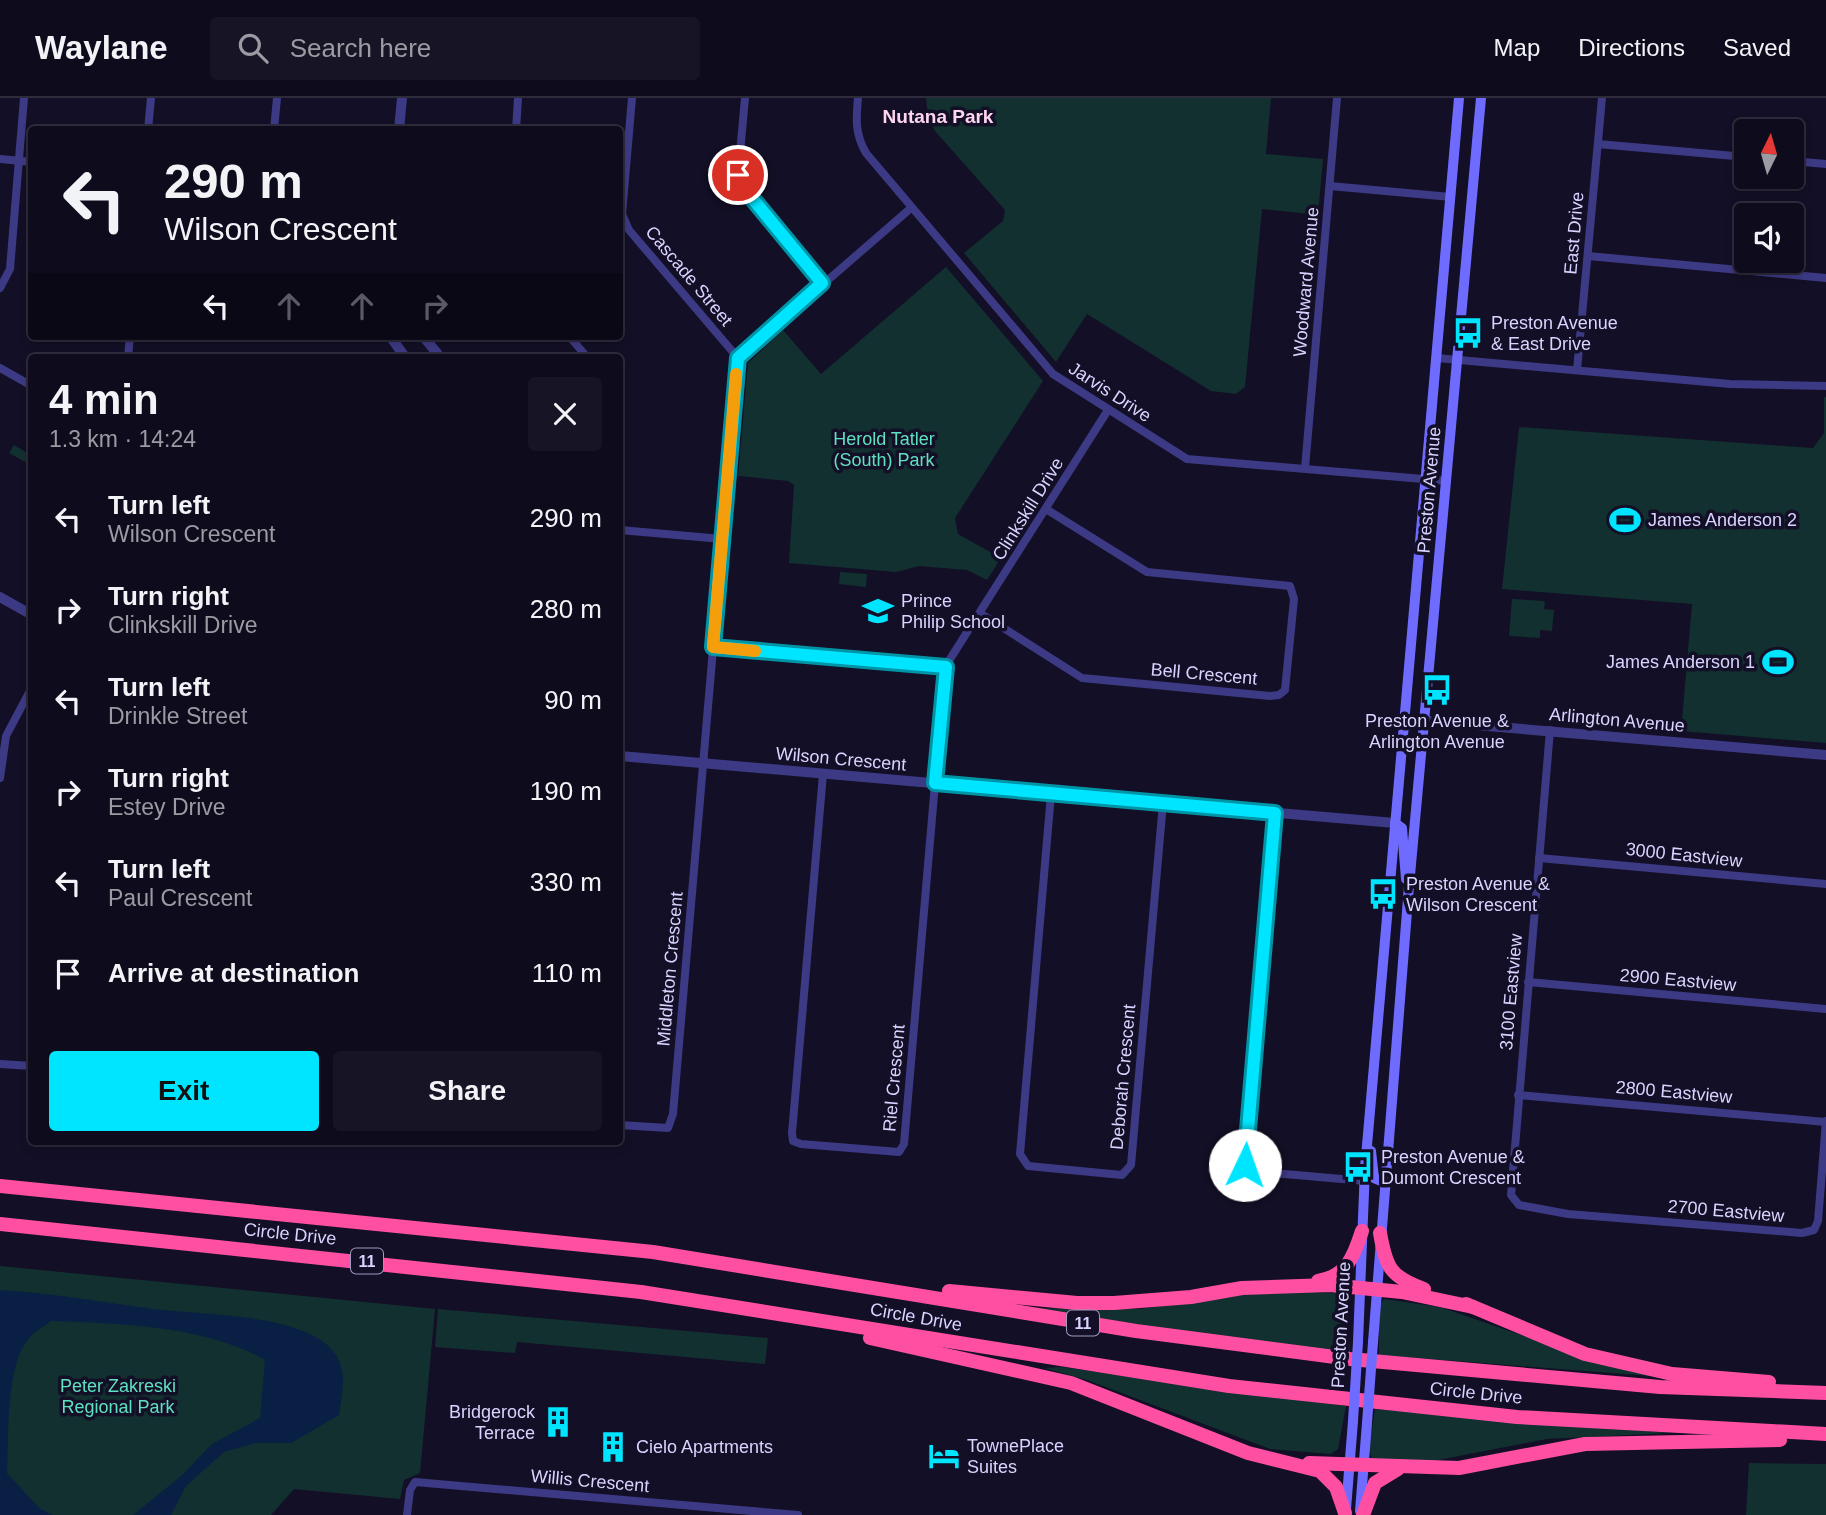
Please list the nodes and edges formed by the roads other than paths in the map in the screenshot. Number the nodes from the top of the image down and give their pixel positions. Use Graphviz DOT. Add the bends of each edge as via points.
graph roads {
  1 [pos="24,98"];
  2 [pos="151,98"];
  3 [pos="277,98"];
  4 [pos="402,98"];
  5 [pos="518,98"];
  6 [pos="632,98"];
  7 [pos="745,98"];
  8 [pos="858,98"];
  9 [pos="1337,98"];
  10 [pos="1459,98"];
  11 [pos="1481,98"];
  12 [pos="1602,98"];
  13 [pos="148,126"];
  14 [pos="274,126"];
  15 [pos="399,126"];
  16 [pos="516,126"];
  17 [pos="1598,144"];
  18 [pos="1734,156"];
  19 [pos="0,159"];
  20 [pos="19,161"];
  21 [pos="28,162"];
  22 [pos="1804,162"];
  23 [pos="1826,164"];
  24 [pos="1330,186"];
  25 [pos="623,193"];
  26 [pos="1451,197"];
  27 [pos="911,208"];
  28 [pos="623,218"];
  29 [pos="1588,256"];
  30 [pos="1826,278"];
  31 [pos="822,283"];
  32 [pos="0,288"];
  33 [pos="426,340"];
  34 [pos="572,340"];
  35 [pos="438,354"];
  36 [pos="584,354"];
  37 [pos="738,358"];
  38 [pos="1437,358"];
  39 [pos="1458,360"];
  40 [pos="0,368"];
  41 [pos="1577,370"];
  42 [pos="28,384"];
  43 [pos="1826,386"];
  44 [pos="1108,410"];
  45 [pos="1305,468"];
  46 [pos="1426,480"];
  47 [pos="1447,481"];
  48 [pos="1046,509"];
  49 [pos="623,530"];
  50 [pos="722,540"];
  51 [pos="0,597"];
  52 [pos="28,613"];
  53 [pos="980,613"];
  54 [pos="713,647"];
  55 [pos="946,667"];
  56 [pos="28,695"];
  57 [pos="1405,719"];
  58 [pos="1425,721"];
  59 [pos="1550,730"];
  60 [pos="1826,755"];
  61 [pos="623,756"];
  62 [pos="703,764"];
  63 [pos="823,774"];
  64 [pos="0,778"];
  65 [pos="935,783"];
  66 [pos="1051,794"];
  67 [pos="1163,803"];
  68 [pos="1418,810"];
  69 [pos="1275,813"];
  70 [pos="1395,823"];
  71 [pos="1539,858"];
  72 [pos="1826,884"];
  73 [pos="1409,886"];
  74 [pos="1528,982"];
  75 [pos="1826,1009"];
  76 [pos="0,1064"];
  77 [pos="28,1066"];
  78 [pos="1518,1095"];
  79 [pos="1826,1122"];
  80 [pos="623,1125"];
  81 [pos="1369,1138"];
  82 [pos="1365,1181"];
  83 [pos="1384,1182"];
  84 [pos="0,1186"];
  85 [pos="1568,1213"];
  86 [pos="0,1224"];
  87 [pos="1363,1231"];
  88 [pos="1380,1233"];
  89 [pos="731,1265"];
  90 [pos="1293,1285"];
  91 [pos="1369,1289"];
  92 [pos="733,1307"];
  93 [pos="1473,1307"];
  94 [pos="1826,1386"];
  95 [pos="1826,1393"];
  96 [pos="1826,1436"];
  97 [pos="1276,1460"];
  98 [pos="1356,1466"];
  99 [pos="1400,1468"];
  100 [pos="1353,1514"];
  101 [pos="407,1515"];
  102 [pos="798,1515"];
  1 -- 20 [label="street"];
  2 -- 13 [label="street"];
  3 -- 14 [label="street"];
  4 -- 15 [label="street"];
  5 -- 16 [label="street"];
  6 -- 25 [label="street"];
  7 -- 31 [label="street" via="741,184"];
  8 -- 27 [label="street, Jarvis Drive" via="858,139"];
  9 -- 24 [label="street, Woodward Avenue"];
  10 -- 26 [label="main road, Preston Avenue"];
  11 -- 39 [label="main road, Preston Avenue"];
  12 -- 17 [label="street, East Drive"];
  17 -- 18 [label="street"];
  17 -- 29 [label="street, East Drive"];
  19 -- 20 [label="street"];
  20 -- 21 [label="street"];
  20 -- 32 [label="street" via="10,269"];
  22 -- 23 [label="street"];
  24 -- 26 [label="street"];
  24 -- 45 [label="street, Woodward Avenue"];
  26 -- 38 [label="main road, Preston Avenue"];
  27 -- 31 [label="street"];
  27 -- 44 [label="street, Jarvis Drive" via="1053,374"];
  28 -- 37 [label="street, Cascade Street"];
  29 -- 30 [label="street"];
  29 -- 41 [label="street, East Drive"];
  31 -- 37 [label="street"];
  33 -- 35 [label="street"];
  34 -- 36 [label="street"];
  37 -- 50 [label="street"];
  38 -- 39 [label="street"];
  38 -- 46 [label="main road, Preston Avenue"];
  39 -- 41 [label="street"];
  39 -- 47 [label="main road, Preston Avenue"];
  40 -- 42 [label="street"];
  41 -- 43 [label="street" via="1730,384"];
  44 -- 45 [label="street, Jarvis Drive" via="1187,458"];
  44 -- 48 [label="street, Clinkskill Drive"];
  45 -- 46 [label="street, Jarvis Drive"];
  46 -- 47 [label="street, Jarvis Drive"];
  46 -- 57 [label="main road, Preston Avenue"];
  47 -- 58 [label="main road, Preston Avenue"];
  48 -- 53 [label="street, Clinkskill Drive"];
  48 -- 53 [label="street, Bell Crescent" via="1147,572 1290,586 1294,594 1284,690 1275,696 1082,678"];
  49 -- 50 [label="street"];
  50 -- 54 [label="street"];
  51 -- 52 [label="street"];
  53 -- 55 [label="street, Clinkskill Drive"];
  54 -- 55 [label="street"];
  54 -- 62 [label="street"];
  55 -- 65 [label="street, Clinkskill Drive"];
  56 -- 64 [label="street" via="6,736"];
  57 -- 58 [label="street, Arlington Avenue"];
  57 -- 70 [label="main road, Preston Avenue"];
  58 -- 59 [label="street, Arlington Avenue"];
  58 -- 68 [label="main road, Preston Avenue"];
  59 -- 60 [label="street, Arlington Avenue"];
  59 -- 71 [label="street, 3100 Eastview"];
  61 -- 62 [label="street, Wilson Crescent"];
  62 -- 63 [label="street, Wilson Crescent"];
  62 -- 80 [label="street, Middleton Crescent" via="673,1114 668,1128"];
  63 -- 65 [label="street, Wilson Crescent"];
  63 -- 65 [label="street, Riel Crescent" via="793,1141 900,1152"];
  65 -- 66 [label="street, Wilson Crescent"];
  66 -- 67 [label="street, Wilson Crescent"];
  66 -- 67 [label="street, Deborah Crescent" via="1020,1154 1028,1166 1122,1175 1131,1165"];
  67 -- 69 [label="street, Wilson Crescent"];
  68 -- 70 [label="main road"];
  68 -- 73 [label="main road, Preston Avenue"];
  69 -- 70 [label="street, Wilson Crescent"];
  69 -- 82 [label="street" via="1245,1165 1250,1171"];
  70 -- 73 [label="main road, Preston Avenue" via="1402,828"];
  70 -- 81 [label="main road, Preston Avenue"];
  71 -- 72 [label="street, 3000 Eastview"];
  71 -- 74 [label="street, 3100 Eastview"];
  73 -- 83 [label="main road, Preston Avenue"];
  74 -- 75 [label="street, 2900 Eastview"];
  74 -- 78 [label="street, 3100 Eastview"];
  76 -- 77 [label="street"];
  78 -- 79 [label="street, 2800 Eastview"];
  78 -- 85 [label="street, 3100 Eastview" via="1511,1195 1519,1205"];
  79 -- 85 [label="street, 2700 Eastview" via="1814,1230 1802,1233"];
  81 -- 82 [label="main road, Preston Avenue"];
  81 -- 83 [label="main road, Preston Avenue" via="1374,1178"];
  82 -- 87 [label="main road, Preston Avenue"];
  83 -- 88 [label="main road, Preston Avenue"];
  84 -- 89 [label="highway, Circle Drive / 11" via="429,1227"];
  86 -- 92 [label="highway, Circle Drive / 11" via="614,1289"];
  87 -- 90 [label="highway" via="1355,1255 1340,1273"];
  87 -- 91 [label="main road, Preston Avenue"];
  88 -- 91 [label="main road, Preston Avenue"];
  88 -- 93 [label="highway" via="1385,1261 1406,1283"];
  89 -- 90 [label="highway" via="1077,1303"];
  89 -- 95 [label="highway, Circle Drive / 11" via="1136,1332 1350,1359 1660,1387"];
  90 -- 91 [label="highway"];
  91 -- 93 [label="highway"];
  91 -- 98 [label="main road, Preston Avenue, bridge" via="1358,1342 1353,1421"];
  91 -- 98 [label="main road, Preston Avenue, bridge" via="1373,1342 1367,1423"];
  92 -- 96 [label="highway, Circle Drive / 11" via="1228,1386 1517,1417"];
  92 -- 97 [label="highway" via="1071,1383"];
  93 -- 94 [label="highway" via="1586,1354 1630,1366 1672,1374"];
  96 -- 99 [label="highway" via="1585,1444 1459,1468"];
  97 -- 98 [label="highway"];
  97 -- 100 [label="highway" via="1329,1477"];
  98 -- 99 [label="highway"];
  98 -- 100 [label="main road, Preston Avenue"];
  99 -- 100 [label="highway" via="1375,1483"];
  101 -- 102 [label="street, Willis Crescent" via="415,1482"];
}
